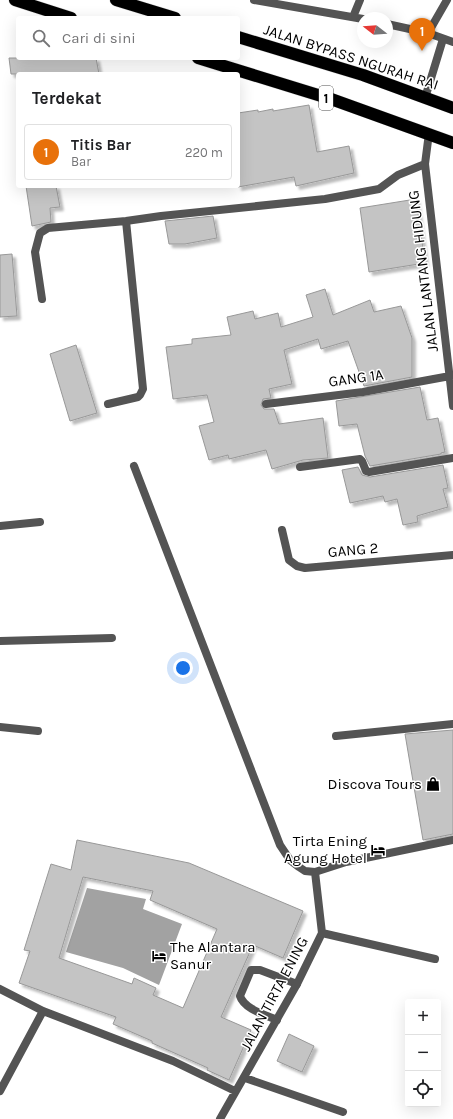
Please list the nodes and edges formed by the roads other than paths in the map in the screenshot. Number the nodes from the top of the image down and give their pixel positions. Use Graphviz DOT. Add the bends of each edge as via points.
graph roads {
  1 [pos="15,0"];
  2 [pos="116,0"];
  3 [pos="254,0"];
  4 [pos="360,0"];
  5 [pos="447,0"];
  6 [pos="145,4"];
  7 [pos="65,16"];
  8 [pos="171,16"];
  9 [pos="353,17"];
  10 [pos="357,18"];
  11 [pos="393,25"];
  12 [pos="428,33"];
  13 [pos="240,38"];
  14 [pos="443,39"];
  15 [pos="453,42"];
  16 [pos="204,60"];
  17 [pos="425,98"];
  18 [pos="453,108"];
  19 [pos="429,133"];
  20 [pos="453,143"];
  21 [pos="425,164"];
  22 [pos="126,221"];
  23 [pos="42,299"];
  24 [pos="451,381"];
  25 [pos="108,404"];
  26 [pos="266,404"];
  27 [pos="453,406"];
  28 [pos="453,458"];
  29 [pos="134,466"];
  30 [pos="300,467"];
  31 [pos="40,522"];
  32 [pos="0,526"];
  33 [pos="282,530"];
  34 [pos="453,555"];
  35 [pos="112,638"];
  36 [pos="0,641"];
  37 [pos="453,724"];
  38 [pos="0,727"];
  39 [pos="38,731"];
  40 [pos="336,736"];
  41 [pos="453,840"];
  42 [pos="315,872"];
  43 [pos="322,933"];
  44 [pos="436,959"];
  45 [pos="297,984"];
  46 [pos="0,990"];
  47 [pos="43,1011"];
  48 [pos="277,1020"];
  49 [pos="245,1078"];
  50 [pos="0,1091"];
  51 [pos="235,1091"];
  52 [pos="343,1112"];
  53 [pos="220,1119"];
  1 -- 7 [label="highway"];
  2 -- 6 [label="highway"];
  3 -- 9 [label="street"];
  4 -- 9 [label="street"];
  5 -- 12 [label="street"];
  6 -- 8 [label="highway"];
  9 -- 10 [label="street"];
  11 -- 12 [label="street"];
  12 -- 14 [label="street"];
  13 -- 17 [label="highway, JALAN BYPASS NGURAH RAI / 1" via="363,75"];
  14 -- 15 [label="street"];
  14 -- 17 [label="street"];
  16 -- 19 [label="highway, 1" via="331,99"];
  17 -- 18 [label="highway, JALAN BYPASS NGURAH RAI / 1"];
  19 -- 20 [label="highway, 1"];
  19 -- 21 [label="street, JALAN LANTANG HIDUNG"];
  21 -- 22 [label="street" via="398,175 379,189 348,195"];
  21 -- 24 [label="street, JALAN LANTANG HIDUNG"];
  22 -- 23 [label="street" via="48,228 40,233 35,252"];
  22 -- 25 [label="street" via="143,389 138,396"];
  24 -- 26 [label="street, GANG 1A"];
  24 -- 27 [label="street, JALAN LANTANG HIDUNG"];
  28 -- 30 [label="street" via="369,472 360,459"];
  29 -- 42 [label="street" via="280,845 299,868"];
  31 -- 32 [label="street"];
  33 -- 34 [label="street, GANG 2" via="289,560 305,568"];
  35 -- 36 [label="street"];
  37 -- 40 [label="street"];
  38 -- 39 [label="street"];
  41 -- 42 [label="street" via="346,862"];
  42 -- 43 [label="street, JALAN TIRTA ENING"];
  43 -- 44 [label="street"];
  43 -- 45 [label="street, JALAN TIRTA ENING"];
  45 -- 48 [label="street, JALAN TIRTA ENING"];
  45 -- 48 [label="street" via="260,970 252,970 240,996 242,1001"];
  46 -- 47 [label="street"];
  47 -- 50 [label="street"];
  47 -- 51 [label="street" via="173,1061"];
  48 -- 49 [label="street, JALAN TIRTA ENING"];
  49 -- 51 [label="street, JALAN TIRTA ENING"];
  49 -- 52 [label="street"];
  51 -- 53 [label="street, JALAN TIRTA ENING"];
}
